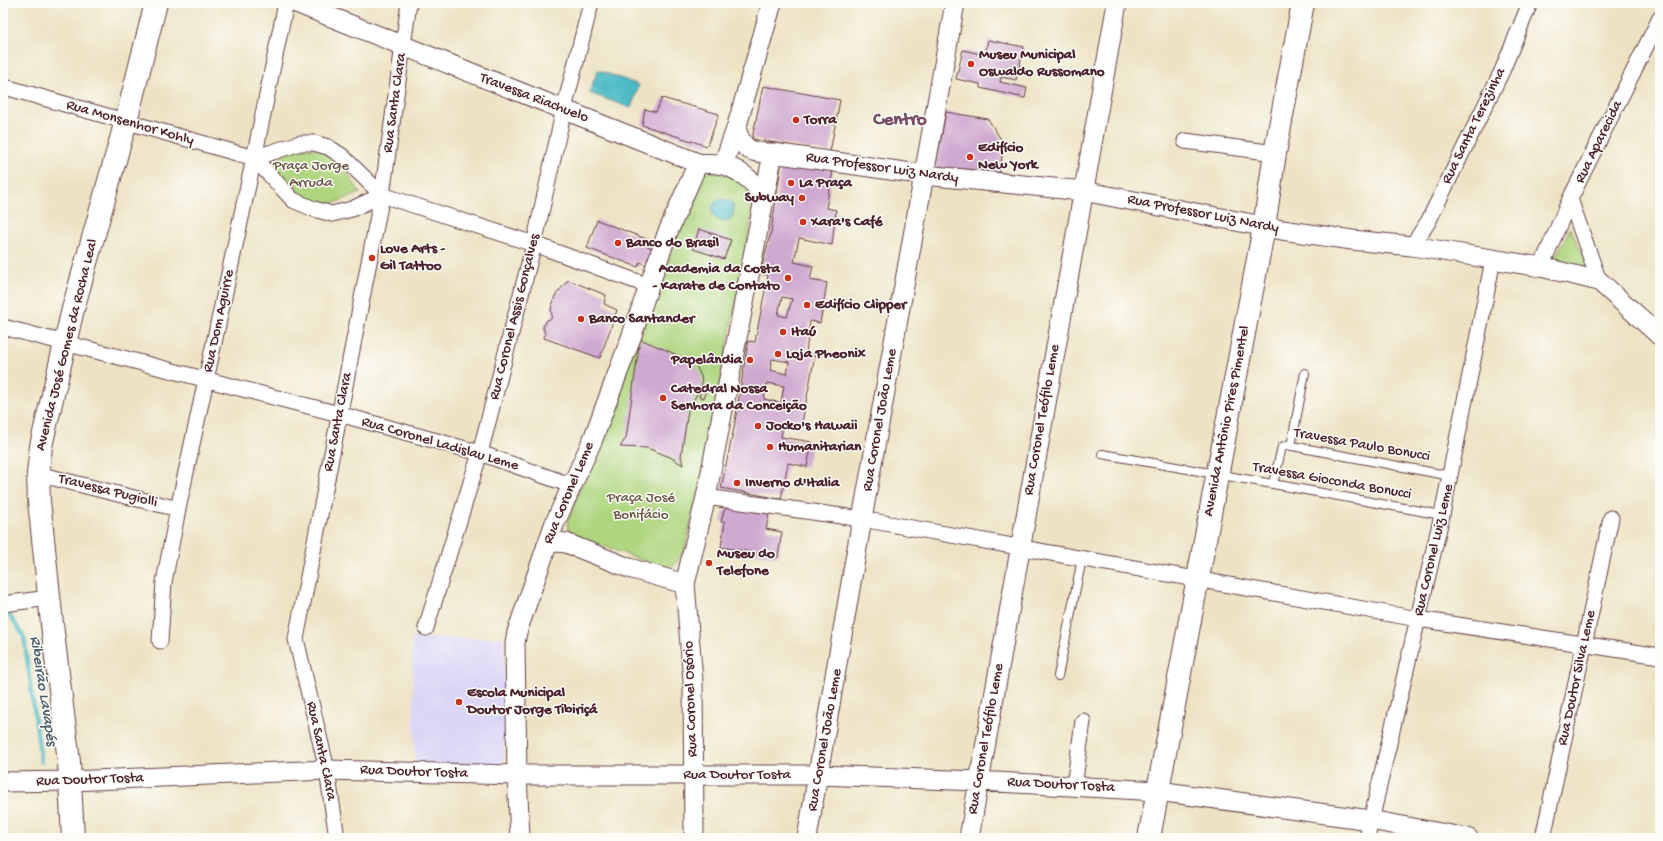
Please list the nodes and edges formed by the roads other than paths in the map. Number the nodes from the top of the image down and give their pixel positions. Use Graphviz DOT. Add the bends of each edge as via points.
graph roads {
  1 [pos="156,3"];
  2 [pos="286,3"];
  3 [pos="296,3"];
  4 [pos="409,3"];
  5 [pos="591,3"];
  6 [pos="772,3"];
  7 [pos="955,3"];
  8 [pos="1117,3"];
  9 [pos="1303,3"];
  10 [pos="1530,3"];
  11 [pos="1660,18"];
  12 [pos="403,46"];
  13 [pos="5,87"];
  14 [pos="564,109"];
  15 [pos="126,122"];
  16 [pos="736,128"];
  17 [pos="1185,141"];
  18 [pos="773,153"];
  19 [pos="1276,153"];
  20 [pos="254,158"];
  21 [pos="698,163"];
  22 [pos="723,165"];
  23 [pos="925,175"];
  24 [pos="1083,191"];
  25 [pos="382,195"];
  26 [pos="765,199"];
  27 [pos="1570,199"];
  28 [pos="1264,227"];
  29 [pos="534,244"];
  30 [pos="1412,246"];
  31 [pos="1493,260"];
  32 [pos="1540,267"];
  33 [pos="1599,281"];
  34 [pos="649,286"];
  35 [pos="3,327"];
  36 [pos="1657,329"];
  37 [pos="65,343"];
  38 [pos="1305,373"];
  39 [pos="206,380"];
  40 [pos="339,414"];
  41 [pos="1291,446"];
  42 [pos="480,453"];
  43 [pos="1102,454"];
  44 [pos="38,474"];
  45 [pos="1217,474"];
  46 [pos="1451,476"];
  47 [pos="1273,484"];
  48 [pos="573,486"];
  49 [pos="706,497"];
  50 [pos="178,509"];
  51 [pos="1442,515"];
  52 [pos="1611,518"];
  53 [pos="862,519"];
  54 [pos="554,525"];
  55 [pos="566,543"];
  56 [pos="546,547"];
  57 [pos="1020,548"];
  58 [pos="1082,559"];
  59 [pos="1198,579"];
  60 [pos="685,584"];
  61 [pos="49,598"];
  62 [pos="8,604"];
  63 [pos="1418,618"];
  64 [pos="426,628"];
  65 [pos="160,640"];
  66 [pos="1584,645"];
  67 [pos="1660,656"];
  68 [pos="1058,676"];
  69 [pos="1083,721"];
  70 [pos="327,770"];
  71 [pos="693,774"];
  72 [pos="517,775"];
  73 [pos="819,775"];
  74 [pos="70,781"];
  75 [pos="978,781"];
  76 [pos="3,782"];
  77 [pos="1074,787"];
  78 [pos="1158,791"];
  79 [pos="1370,820"];
  80 [pos="73,838"];
  81 [pos="337,838"];
  82 [pos="520,838"];
  83 [pos="694,838"];
  84 [pos="807,838"];
  85 [pos="969,838"];
  86 [pos="1149,838"];
  87 [pos="1367,838"];
  88 [pos="1468,838"];
  89 [pos="1543,838"];
  1 -- 15 [label="main road, Avenida José Gomes da Rocha Leal"];
  2 -- 20 [label="street, Rua Dom Aguirre"];
  3 -- 12 [label="street, Travessa Riachuelo"];
  4 -- 12 [label="street, Rua Santa Clara"];
  5 -- 14 [label="street, Rua Coronel Assis Gonçalves"];
  6 -- 16 [label="street"];
  7 -- 23 [label="street, Rua Coronel João Leme"];
  8 -- 24 [label="street, Rua Coronel Teófilo Leme"];
  9 -- 19 [label="main road, Avenida Antônio Pires Pimentel"];
  10 -- 30 [label="street, Rua Santa Terezinha" via="1502,72 1428,222"];
  11 -- 27 [label="street, Rua Aparecida"];
  12 -- 14 [label="street, Travessa Riachuelo"];
  12 -- 25 [label="street, Rua Santa Clara"];
  13 -- 15 [label="street, Rua Monsenhor Kohly"];
  14 -- 21 [label="street, Travessa Riachuelo"];
  14 -- 29 [label="street, Rua Coronel Assis Gonçalves"];
  15 -- 20 [label="street, Rua Monsenhor Kohly"];
  15 -- 37 [label="main road, Avenida José Gomes da Rocha Leal"];
  16 -- 18 [label="street, Rua Professor Luiz Nardy" via="740,142 747,149"];
  16 -- 22 [label="street"];
  17 -- 19 [label="street"];
  18 -- 23 [label="street, Rua Professor Luiz Nardy"];
  18 -- 26 [label="street"];
  19 -- 28 [label="main road, Avenida Antônio Pires Pimentel"];
  20 -- 25 [label="street" via="300,143 328,147 342,156"];
  20 -- 25 [label="street" via="292,200 314,209 332,214 352,209"];
  20 -- 39 [label="street, Rua Dom Aguirre"];
  21 -- 22 [label="street, Travessa Riachuelo"];
  21 -- 34 [label="street, Rua Coronel Leme" via="667,234"];
  22 -- 26 [label="street, Travessa Riachuelo" via="748,178 759,188"];
  23 -- 24 [label="street, Rua Professor Luiz Nardy"];
  23 -- 53 [label="street, Rua Coronel João Leme"];
  24 -- 28 [label="street, Rua Professor Luiz Nardy"];
  24 -- 57 [label="street, Rua Coronel Teófilo Leme"];
  25 -- 29 [label="street"];
  25 -- 40 [label="street, Rua Santa Clara"];
  26 -- 49 [label="street"];
  27 -- 32 [label="street, Rua Aparecida"];
  27 -- 33 [label="street"];
  28 -- 30 [label="street, Rua Professor Luiz Nardy"];
  28 -- 45 [label="main road, Avenida Antônio Pires Pimentel"];
  29 -- 34 [label="street"];
  29 -- 42 [label="street, Rua Coronel Assis Gonçalves"];
  30 -- 31 [label="street, Rua Professor Luiz Nardy"];
  31 -- 32 [label="street, Rua Professor Luiz Nardy"];
  31 -- 46 [label="street, Rua Coronel Luiz Leme"];
  32 -- 33 [label="street, Rua Professor Luiz Nardy"];
  33 -- 36 [label="street, Rua Professor Luiz Nardy"];
  34 -- 48 [label="street, Rua Coronel Leme" via="593,439"];
  35 -- 37 [label="street, Rua Coronel Ladislau Leme"];
  37 -- 39 [label="street, Rua Coronel Ladislau Leme"];
  37 -- 44 [label="main road, Avenida José Gomes da Rocha Leal" via="41,446"];
  38 -- 41 [label="lane"];
  39 -- 40 [label="street, Rua Coronel Ladislau Leme"];
  39 -- 50 [label="street, Rua Dom Aguirre"];
  40 -- 42 [label="street, Rua Coronel Ladislau Leme"];
  40 -- 70 [label="street, Rua Santa Clara" via="296,640"];
  41 -- 46 [label="lane, Travessa Paulo Bonucci"];
  41 -- 47 [label="lane, Travessa Paulo Bonucci" via="1282,447"];
  42 -- 48 [label="street, Rua Coronel Ladislau Leme"];
  42 -- 64 [label="street, Rua Coronel Assis Gonçalves"];
  43 -- 45 [label="lane, Travessa Gioconda Bonucci"];
  44 -- 50 [label="street, Travessa Pugiolli"];
  44 -- 61 [label="main road, Avenida José Gomes da Rocha Leal"];
  45 -- 47 [label="lane, Travessa Gioconda Bonucci"];
  45 -- 59 [label="main road, Avenida Antônio Pires Pimentel"];
  46 -- 51 [label="street, Rua Coronel Luiz Leme"];
  47 -- 51 [label="lane, Travessa Gioconda Bonucci"];
  48 -- 54 [label="street, Rua Coronel Leme"];
  49 -- 53 [label="street"];
  49 -- 60 [label="street"];
  50 -- 65 [label="street, Rua Dom Aguirre" via="164,582"];
  51 -- 63 [label="street, Rua Coronel Luiz Leme"];
  52 -- 66 [label="street, Rua Doutor Silva Leme"];
  53 -- 57 [label="street"];
  53 -- 73 [label="street, Rua Coronel João Leme"];
  54 -- 55 [label="street"];
  54 -- 56 [label="street, Rua Coronel Leme"];
  55 -- 56 [label="street" via="550,543"];
  55 -- 60 [label="street" via="629,568"];
  56 -- 72 [label="street, Rua Coronel Leme" via="515,643"];
  57 -- 58 [label="street"];
  57 -- 75 [label="street, Rua Coronel Teófilo Leme"];
  58 -- 59 [label="street"];
  58 -- 68 [label="lane"];
  59 -- 63 [label="street"];
  59 -- 78 [label="main road, Avenida Antônio Pires Pimentel"];
  60 -- 71 [label="street, Rua Coronel Osório" via="694,681"];
  61 -- 62 [label="street"];
  61 -- 74 [label="main road, Avenida José Gomes da Rocha Leal"];
  63 -- 66 [label="street"];
  63 -- 79 [label="street, Rua Coronel Luiz Leme"];
  66 -- 67 [label="street"];
  66 -- 89 [label="street, Rua Doutor Silva Leme"];
  69 -- 77 [label="street"];
  70 -- 72 [label="street, Rua Doutor Tosta"];
  70 -- 74 [label="street, Rua Doutor Tosta"];
  70 -- 81 [label="street, Rua Santa Clara"];
  71 -- 72 [label="street, Rua Doutor Tosta"];
  71 -- 73 [label="street, Rua Doutor Tosta"];
  71 -- 83 [label="street, Rua Coronel Osório"];
  72 -- 82 [label="street, Rua Coronel Leme"];
  73 -- 75 [label="street, Rua Doutor Tosta"];
  73 -- 84 [label="street, Rua Coronel João Leme"];
  74 -- 76 [label="street, Rua Doutor Tosta"];
  74 -- 80 [label="main road, Avenida José Gomes da Rocha Leal"];
  75 -- 77 [label="street, Rua Doutor Tosta"];
  75 -- 85 [label="street, Rua Coronel Teófilo Leme"];
  77 -- 78 [label="street, Rua Doutor Tosta"];
  78 -- 79 [label="street, Rua Doutor Tosta"];
  78 -- 86 [label="main road, Avenida Antônio Pires Pimentel"];
  79 -- 87 [label="street, Rua Coronel Luiz Leme"];
  79 -- 88 [label="street, Rua Doutor Tosta"];
}
